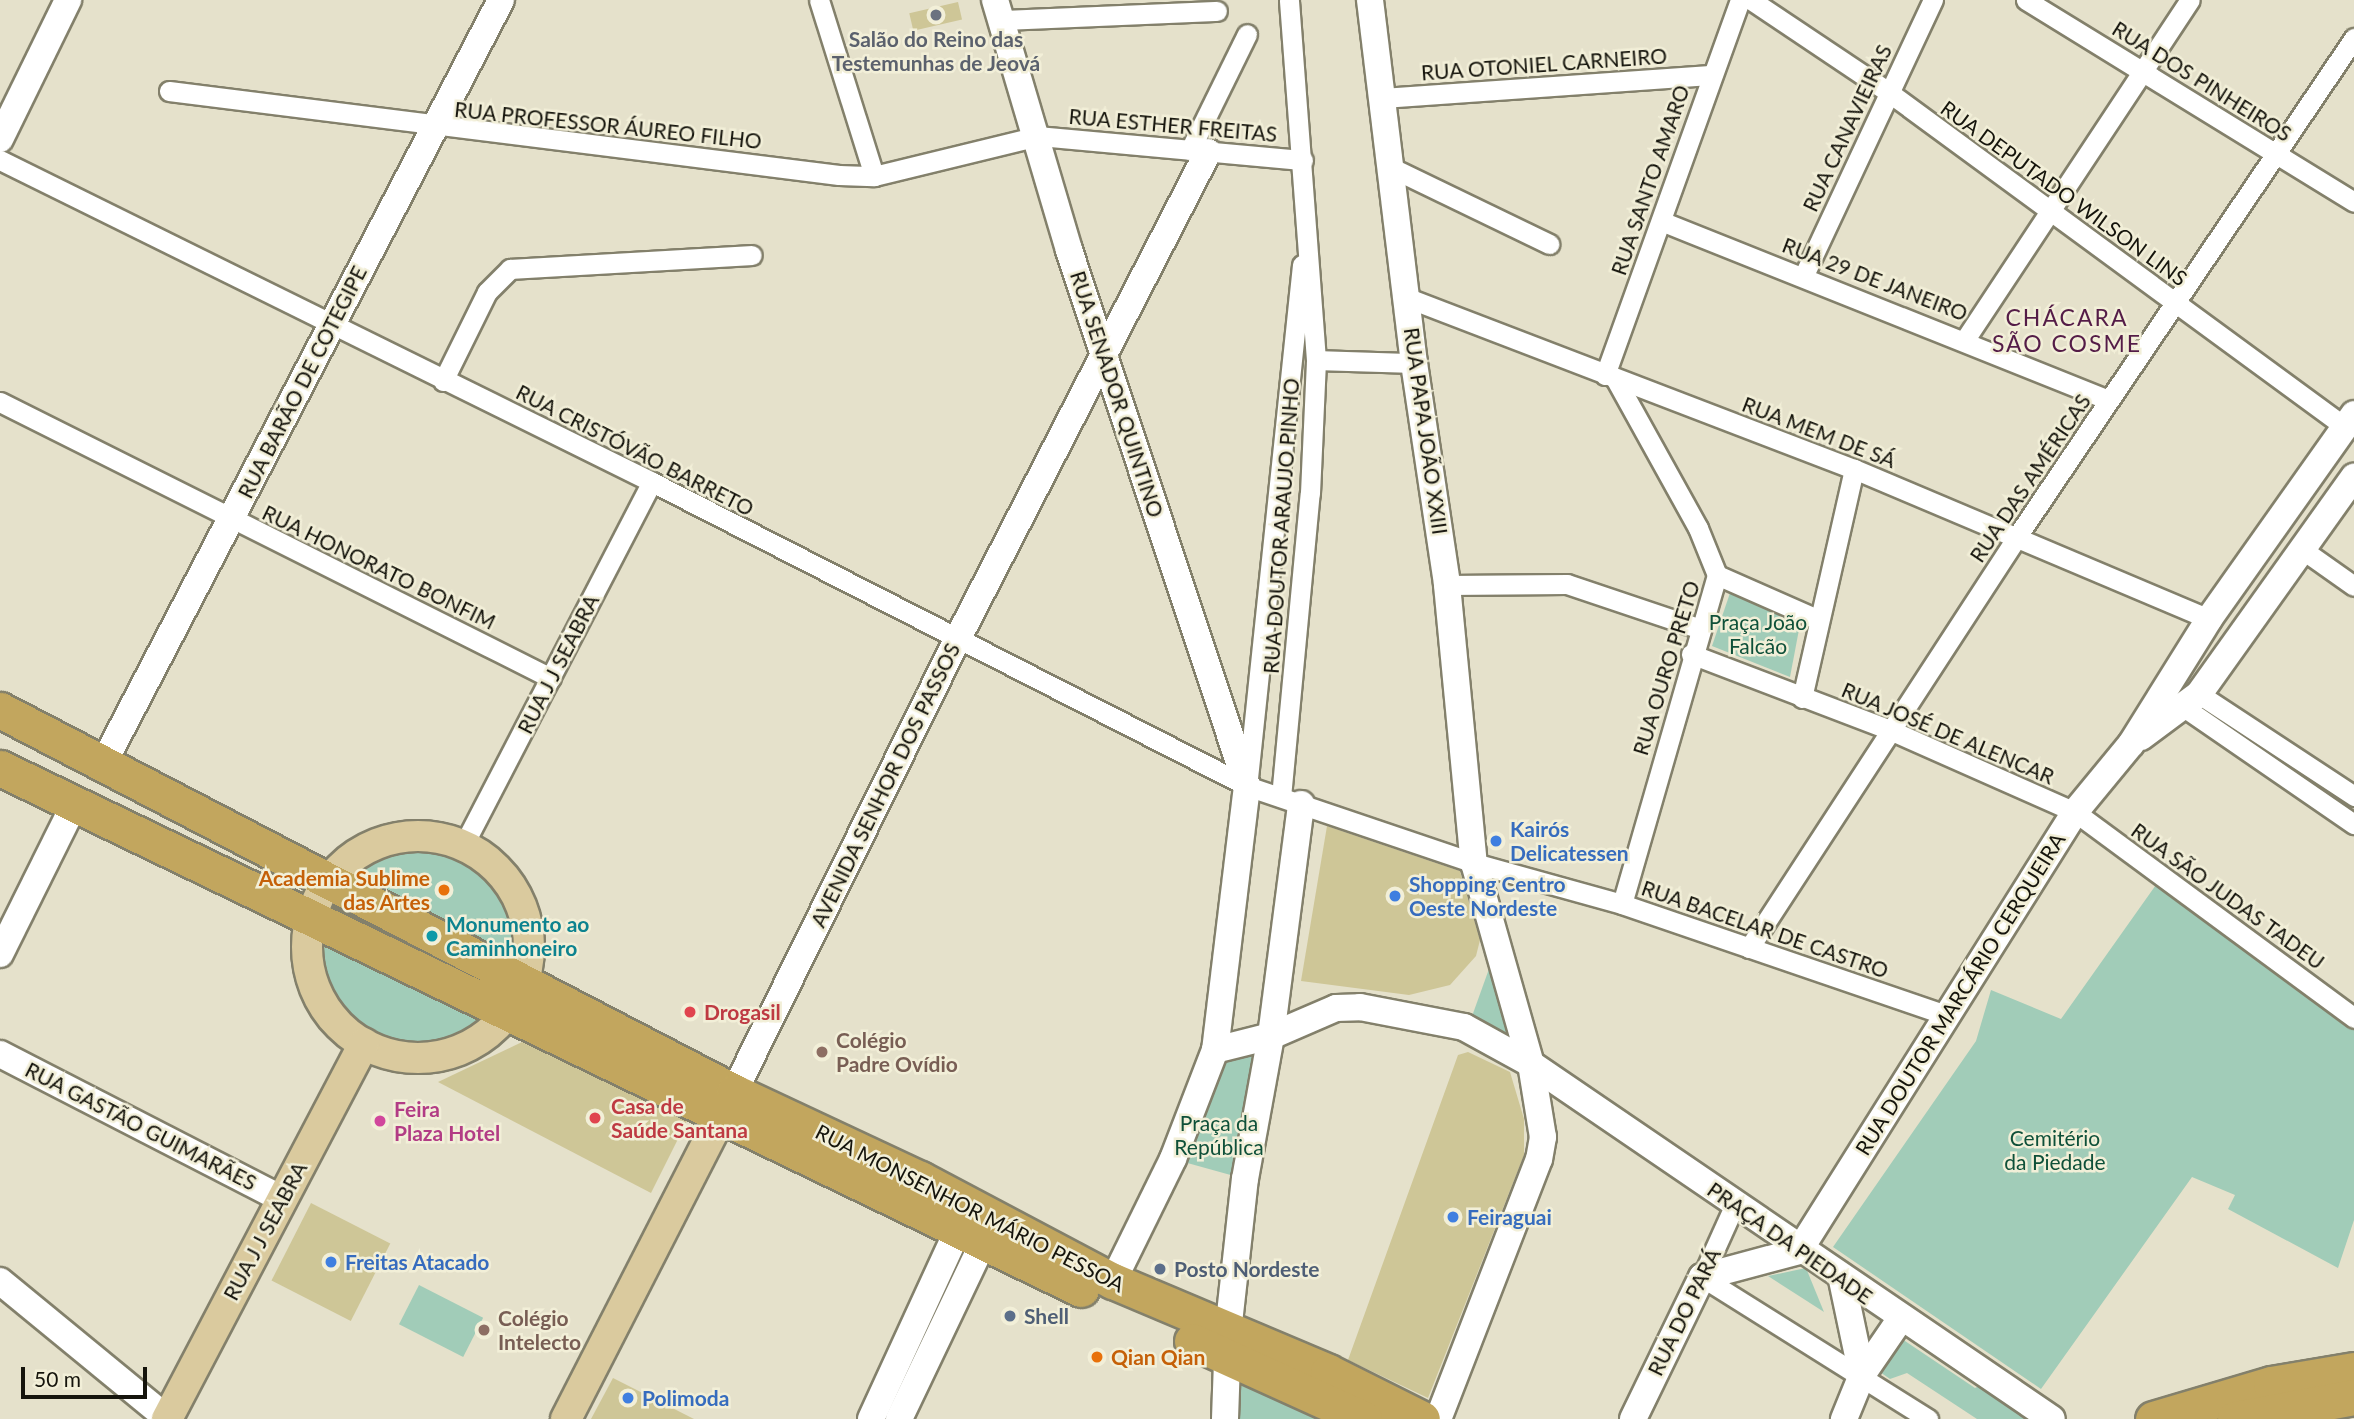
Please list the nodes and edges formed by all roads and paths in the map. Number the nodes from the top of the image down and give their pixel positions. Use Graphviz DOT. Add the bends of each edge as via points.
graph roads {
  1 [pos="68,0"];
  2 [pos="501,0"];
  3 [pos="819,0"];
  4 [pos="1289,0"];
  5 [pos="1370,0"];
  6 [pos="1740,0"];
  7 [pos="1751,0"];
  8 [pos="1933,0"];
  9 [pos="2026,0"];
  10 [pos="2190,0"];
  11 [pos="1126,6"];
  12 [pos="998,10"];
  13 [pos="1217,11"];
  14 [pos="1247,34"];
  15 [pos="2354,38"];
  16 [pos="2144,70"];
  17 [pos="1711,75"];
  18 [pos="169,91"];
  19 [pos="1887,91"];
  20 [pos="1381,99"];
  21 [pos="432,128"];
  22 [pos="1038,136"];
  23 [pos="0,139"];
  24 [pos="1199,151"];
  25 [pos="2275,154"];
  26 [pos="0,160"];
  27 [pos="1303,160"];
  28 [pos="1390,167"];
  29 [pos="874,176"];
  30 [pos="2354,202"];
  31 [pos="2049,210"];
  32 [pos="1307,217"];
  33 [pos="1661,221"];
  34 [pos="1549,244"];
  35 [pos="752,255"];
  36 [pos="1804,275"];
  37 [pos="1408,298"];
  38 [pos="2176,304"];
  39 [pos="331,324"];
  40 [pos="1966,338"];
  41 [pos="1106,355"];
  42 [pos="1316,360"];
  43 [pos="1414,363"];
  44 [pos="1611,377"];
  45 [pos="443,381"];
  46 [pos="2109,400"];
  47 [pos="0,402"];
  48 [pos="2349,421"];
  49 [pos="1854,469"];
  50 [pos="2354,477"];
  51 [pos="652,482"];
  52 [pos="231,518"];
  53 [pos="2018,535"];
  54 [pos="2303,550"];
  55 [pos="1717,575"];
  56 [pos="1447,585"];
  57 [pos="2354,586"];
  58 [pos="1819,620"];
  59 [pos="2209,620"];
  60 [pos="1698,628"];
  61 [pos="956,642"];
  62 [pos="1691,654"];
  63 [pos="551,678"];
  64 [pos="1802,698"];
  65 [pos="2192,701"];
  66 [pos="0,710"];
  67 [pos="1889,730"];
  68 [pos="2131,744"];
  69 [pos="103,764"];
  70 [pos="0,768"];
  71 [pos="1247,786"];
  72 [pos="2354,796"];
  73 [pos="1291,801"];
  74 [pos="74,805"];
  75 [pos="2075,812"];
  76 [pos="2354,824"];
  77 [pos="463,846"];
  78 [pos="1474,863"];
  79 [pos="329,879"];
  80 [pos="1622,904"];
  81 [pos="311,917"];
  82 [pos="1749,948"];
  83 [pos="0,954"];
  84 [pos="515,999"];
  85 [pos="1947,1015"];
  86 [pos="2354,1018"];
  87 [pos="1271,1035"];
  88 [pos="364,1044"];
  89 [pos="1215,1050"];
  90 [pos="0,1054"];
  91 [pos="1531,1063"];
  92 [pos="728,1104"];
  93 [pos="874,1187"];
  94 [pos="282,1199"];
  95 [pos="1735,1204"];
  96 [pos="971,1236"];
  97 [pos="1799,1251"];
  98 [pos="1702,1277"];
  99 [pos="1842,1280"];
  100 [pos="0,1281"];
  101 [pos="1113,1281"];
  102 [pos="1901,1318"];
  103 [pos="1228,1345"];
  104 [pos="2354,1370"];
  105 [pos="1862,1375"];
  106 [pos="2354,1397"];
  107 [pos="2303,1400"];
  108 [pos="168,1419"];
  109 [pos="566,1419"];
  110 [pos="871,1419"];
  111 [pos="900,1419"];
  112 [pos="1225,1419"];
  113 [pos="1364,1419"];
  114 [pos="1422,1419"];
  115 [pos="1438,1419"];
  116 [pos="1633,1419"];
  117 [pos="1844,1419"];
  118 [pos="1928,1419"];
  119 [pos="2052,1419"];
  120 [pos="2153,1419"];
  121 [pos="2235,1419"];
  1 -- 23 [label="street"];
  2 -- 21 [label="street, RUA BARÃO DE COTEGIPE"];
  3 -- 29 [label="street"];
  4 -- 27 [label="street, RUA DOUTOR ARAUJO PINHO"];
  5 -- 20 [label="street, RUA PAPA JOÃO XXIII"];
  6 -- 17 [label="street, RUA SANTO AMARO"];
  7 -- 19 [label="street, RUA DEPUTADO WILSON LINS"];
  8 -- 19 [label="street, RUA CANAVIEIRAS"];
  9 -- 16 [label="street, RUA DOS PINHEIROS"];
  10 -- 16 [label="street"];
  11 -- 12 [label="street"];
  11 -- 13 [label="street"];
  12 -- 22 [label="street, RUA SENADOR QUINTINO"];
  14 -- 24 [label="street"];
  15 -- 25 [label="street, RUA DAS AMÉRICAS"];
  16 -- 25 [label="street, RUA DOS PINHEIROS"];
  16 -- 31 [label="street"];
  17 -- 20 [label="street, RUA OTONIEL CARNEIRO"];
  17 -- 33 [label="street, RUA SANTO AMARO"];
  18 -- 21 [label="street, RUA PROFESSOR ÁUREO FILHO"];
  19 -- 31 [label="street, RUA DEPUTADO WILSON LINS"];
  19 -- 36 [label="street, RUA CANAVIEIRAS"];
  20 -- 28 [label="street, RUA PAPA JOÃO XXIII"];
  21 -- 29 [label="street, RUA PROFESSOR ÁUREO FILHO"];
  21 -- 39 [label="street, RUA BARÃO DE COTEGIPE"];
  22 -- 24 [label="street, RUA ESTHER FREITAS"];
  22 -- 29 [label="street, RUA PROFESSOR ÁUREO FILHO"];
  22 -- 41 [label="street, RUA SENADOR QUINTINO" via="1069,250"];
  24 -- 27 [label="street, RUA ESTHER FREITAS"];
  24 -- 41 [label="street, AVENIDA SENHOR DOS PASSOS"];
  25 -- 30 [label="street, RUA DOS PINHEIROS"];
  25 -- 38 [label="street, RUA DAS AMÉRICAS"];
  26 -- 39 [label="street, RUA CRISTÓVÃO BARRETO"];
  27 -- 32 [label="street, RUA DOUTOR ARAUJO PINHO"];
  28 -- 34 [label="street"];
  28 -- 37 [label="street, RUA PAPA JOÃO XXIII"];
  31 -- 38 [label="street, RUA DEPUTADO WILSON LINS"];
  31 -- 40 [label="street"];
  32 -- 42 [label="street, RUA DOUTOR ARAUJO PINHO"];
  32 -- 71 [label="street, RUA DOUTOR ARAUJO PINHO"];
  33 -- 36 [label="street, RUA 29 DE JANEIRO"];
  33 -- 44 [label="street, RUA SANTO AMARO"];
  35 -- 45 [label="street" via="510,269 487,292"];
  36 -- 40 [label="street, RUA 29 DE JANEIRO"];
  37 -- 43 [label="street, RUA PAPA JOÃO XXIII"];
  37 -- 44 [label="street, RUA MEM DE SÁ"];
  38 -- 46 [label="street, RUA DAS AMÉRICAS"];
  38 -- 48 [label="street, RUA DEPUTADO WILSON LINS"];
  39 -- 45 [label="street, RUA CRISTÓVÃO BARRETO"];
  39 -- 52 [label="street, RUA BARÃO DE COTEGIPE"];
  40 -- 46 [label="street, RUA 29 DE JANEIRO"];
  41 -- 61 [label="street, AVENIDA SENHOR DOS PASSOS"];
  41 -- 71 [label="street, RUA SENADOR QUINTINO"];
  42 -- 43 [label="street"];
  42 -- 73 [label="street, RUA DOUTOR ARAUJO PINHO"];
  43 -- 56 [label="street, RUA PAPA JOÃO XXIII"];
  44 -- 49 [label="street, RUA MEM DE SÁ"];
  44 -- 55 [label="street, RUA OURO PRETO" via="1698,527"];
  45 -- 51 [label="street, RUA CRISTÓVÃO BARRETO"];
  46 -- 53 [label="street, RUA DAS AMÉRICAS"];
  47 -- 52 [label="street, RUA HONORATO BONFIM"];
  48 -- 59 [label="street, RUA DOUTOR MARCÁRIO CERQUEIRA"];
  49 -- 53 [label="street, RUA MEM DE SÁ"];
  49 -- 58 [label="street"];
  50 -- 54 [label="street, RUA DOUTOR MARCÁRIO CERQUEIRA"];
  51 -- 61 [label="street, RUA CRISTÓVÃO BARRETO"];
  51 -- 63 [label="street, RUA J J SEABRA"];
  52 -- 63 [label="street, RUA HONORATO BONFIM"];
  52 -- 69 [label="street, RUA BARÃO DE COTEGIPE"];
  53 -- 59 [label="street, RUA MEM DE SÁ"];
  53 -- 67 [label="street, RUA DAS AMÉRICAS"];
  54 -- 57 [label="street"];
  54 -- 65 [label="street, RUA DOUTOR MARCÁRIO CERQUEIRA"];
  55 -- 58 [label="street"];
  55 -- 60 [label="street, RUA OURO PRETO"];
  56 -- 60 [label="street" via="1567,584"];
  56 -- 78 [label="street, RUA PAPA JOÃO XXIII"];
  58 -- 64 [label="street"];
  59 -- 68 [label="street, RUA DOUTOR MARCÁRIO CERQUEIRA"];
  60 -- 62 [label="street, RUA OURO PRETO"];
  61 -- 71 [label="street, RUA CRISTÓVÃO BARRETO"];
  61 -- 92 [label="street, AVENIDA SENHOR DOS PASSOS"];
  62 -- 64 [label="street"];
  62 -- 80 [label="street, RUA OURO PRETO"];
  63 -- 77 [label="street, RUA J J SEABRA"];
  64 -- 67 [label="street, RUA JOSÉ DE ALENCAR"];
  65 -- 68 [label="street, RUA DOUTOR MARCÁRIO CERQUEIRA"];
  65 -- 72 [label="street"];
  65 -- 76 [label="street"];
  66 -- 69 [label="highway"];
  67 -- 75 [label="street, RUA JOSÉ DE ALENCAR"];
  67 -- 82 [label="street, RUA DAS AMÉRICAS"];
  68 -- 75 [label="street, RUA DOUTOR MARCÁRIO CERQUEIRA"];
  69 -- 79 [label="highway"];
  70 -- 74 [label="highway"];
  71 -- 73 [label="street, RUA BACELAR DE CASTRO"];
  71 -- 89 [label="street"];
  73 -- 78 [label="street, RUA BACELAR DE CASTRO"];
  73 -- 87 [label="street"];
  74 -- 81 [label="highway"];
  74 -- 83 [label="street"];
  75 -- 85 [label="street, RUA DOUTOR MARCÁRIO CERQUEIRA"];
  75 -- 86 [label="street, RUA SÃO JUDAS TADEU"];
  77 -- 79 [label="main road" via="428,836 398,838 353,856"];
  77 -- 84 [label="main road" via="486,859 517,898 529,944"];
  78 -- 80 [label="street, RUA BACELAR DE CASTRO"];
  78 -- 91 [label="street, RUA PAPA JOÃO XXIII"];
  79 -- 81 [label="main road"];
  79 -- 84 [label="highway"];
  80 -- 82 [label="street, RUA BACELAR DE CASTRO"];
  81 -- 84 [label="highway"];
  81 -- 88 [label="main road" via="307,958 312,981 324,1007"];
  82 -- 85 [label="street, RUA BACELAR DE CASTRO"];
  84 -- 88 [label="main road" via="488,1033 447,1055 405,1058"];
  84 -- 92 [label="highway, RUA MONSENHOR MÁRIO PESSOA"];
  85 -- 97 [label="street, RUA DOUTOR MARCÁRIO CERQUEIRA"];
  87 -- 89 [label="street, PRAÇA DA PIEDADE"];
  87 -- 91 [label="street, PRAÇA DA PIEDADE" via="1314,1013 1360,1007 1455,1024"];
  87 -- 103 [label="street" via="1245,1179"];
  88 -- 94 [label="main road, RUA J J SEABRA"];
  89 -- 101 [label="street" via="1173,1159"];
  90 -- 94 [label="street, RUA GASTÃO GUIMARÃES"];
  91 -- 95 [label="street, PRAÇA DA PIEDADE"];
  91 -- 115 [label="street, RUA PAPA JOÃO XXIII" via="1542,1149"];
  92 -- 93 [label="highway, RUA MONSENHOR MÁRIO PESSOA"];
  92 -- 101 [label="highway, RUA MONSENHOR MÁRIO PESSOA" via="920,1179"];
  92 -- 109 [label="main road, AVENIDA SENHOR DOS PASSOS"];
  93 -- 96 [label="highway, RUA MONSENHOR MÁRIO PESSOA"];
  93 -- 101 [label="highway" via="914,1195 1070,1272"];
  94 -- 108 [label="main road, RUA J J SEABRA"];
  95 -- 97 [label="street, PRAÇA DA PIEDADE"];
  95 -- 98 [label="street, RUA DO PARÁ"];
  96 -- 103 [label="highway, RUA MONSENHOR MÁRIO PESSOA"];
  96 -- 110 [label="street"];
  96 -- 111 [label="street"];
  97 -- 98 [label="street"];
  97 -- 99 [label="street, PRAÇA DA PIEDADE"];
  98 -- 105 [label="street"];
  98 -- 116 [label="street, RUA DO PARÁ"];
  99 -- 102 [label="street, PRAÇA DA PIEDADE"];
  99 -- 105 [label="street"];
  100 -- 108 [label="street"];
  101 -- 103 [label="highway, RUA MONSENHOR MÁRIO PESSOA"];
  102 -- 105 [label="street"];
  102 -- 119 [label="street, PRAÇA DA PIEDADE"];
  103 -- 112 [label="street"];
  103 -- 113 [label="highway, RUA MONSENHOR MÁRIO PESSOA"];
  103 -- 114 [label="highway, RUA MONSENHOR MÁRIO PESSOA"];
  104 -- 107 [label="highway"];
  105 -- 117 [label="street"];
  105 -- 118 [label="street"];
  106 -- 107 [label="highway"];
  107 -- 120 [label="highway"];
  107 -- 121 [label="highway"];
}
